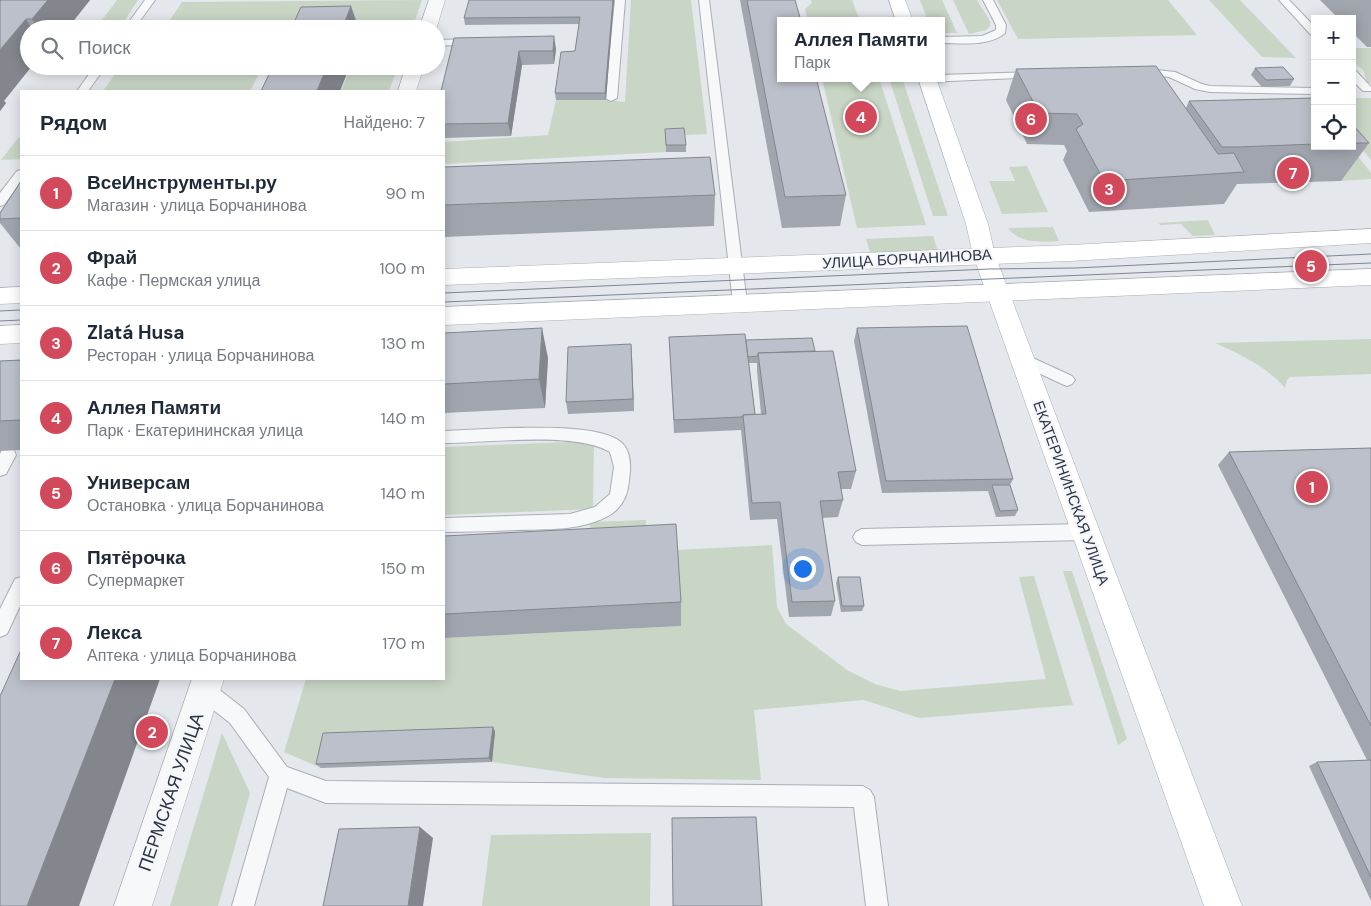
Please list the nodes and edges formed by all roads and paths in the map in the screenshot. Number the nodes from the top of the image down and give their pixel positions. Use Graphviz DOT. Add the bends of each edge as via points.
graph roads {
  1 [pos="150,0"];
  2 [pos="437,0"];
  3 [pos="620,0"];
  4 [pos="704,0"];
  5 [pos="897,0"];
  6 [pos="988,0"];
  7 [pos="1284,0"];
  8 [pos="903,17"];
  9 [pos="136,20"];
  10 [pos="431,20"];
  11 [pos="1311,29"];
  12 [pos="945,40"];
  13 [pos="487,42"];
  14 [pos="445,43"];
  15 [pos="1128,72"];
  16 [pos="94,75"];
  17 [pos="412,75"];
  18 [pos="1049,75"];
  19 [pos="1356,77"];
  20 [pos="945,78"];
  21 [pos="928,82"];
  22 [pos="1356,89"];
  23 [pos="1369,89"];
  24 [pos="83,90"];
  25 [pos="407,90"];
  26 [pos="1311,91"];
  27 [pos="611,98"];
  28 [pos="20,175"];
  29 [pos="0,202"];
  30 [pos="1371,236"];
  31 [pos="984,255"];
  32 [pos="736,267"];
  33 [pos="445,277"];
  34 [pos="1371,277"];
  35 [pos="998,293"];
  36 [pos="20,295"];
  37 [pos="0,296"];
  38 [pos="740,304"];
  39 [pos="445,316"];
  40 [pos="0,334"];
  41 [pos="20,334"];
  42 [pos="1022,359"];
  43 [pos="1067,380"];
  44 [pos="445,437"];
  45 [pos="0,455"];
  46 [pos="0,469"];
  47 [pos="445,526"];
  48 [pos="1086,532"];
  49 [pos="862,537"];
  50 [pos="20,587"];
  51 [pos="0,628"];
  52 [pos="207,685"];
  53 [pos="280,775"];
  54 [pos="133,906"];
  55 [pos="243,906"];
  56 [pos="878,906"];
  57 [pos="1223,906"];
  1 -- 9 [label="lane"];
  2 -- 10 [label="street"];
  3 -- 27 [label="lane"];
  4 -- 32 [label="lane"];
  5 -- 8 [label="main road"];
  6 -- 12 [label="lane" via="1001,25 998,35 985,39"];
  7 -- 11 [label="lane"];
  13 -- 14 [label="lane"];
  15 -- 26 [label="lane" via="1171,74 1199,87 1221,90"];
  16 -- 24 [label="lane"];
  17 -- 25 [label="street"];
  18 -- 20 [label="lane"];
  19 -- 23 [label="lane"];
  21 -- 31 [label="main road, ЕКАТЕРИНИНСКАЯ УЛИЦА" via="977,224"];
  22 -- 23 [label="lane"];
  28 -- 29 [label="lane"];
  30 -- 31 [label="main road, УЛИЦА БОРЧАНИНОВА"];
  31 -- 32 [label="main road, УЛИЦА БОРЧАНИНОВА"];
  31 -- 35 [label="main road, ЕКАТЕРИНИНСКАЯ УЛИЦА"];
  32 -- 33 [label="main road, УЛИЦА БОРЧАНИНОВА"];
  32 -- 38 [label="lane"];
  34 -- 35 [label="main road"];
  35 -- 38 [label="main road"];
  35 -- 42 [label="main road, ЕКАТЕРИНИНСКАЯ УЛИЦА"];
  36 -- 37 [label="main road"];
  38 -- 39 [label="main road"];
  40 -- 41 [label="main road"];
  42 -- 43 [label="lane"];
  42 -- 48 [label="main road, ЕКАТЕРИНИНСКАЯ УЛИЦА"];
  44 -- 47 [label="lane" via="592,437 614,446 620,453 622,464 620,490 615,501 590,517 570,521"];
  45 -- 46 [label="lane" via="8,455"];
  48 -- 49 [label="lane"];
  48 -- 57 [label="main road, ЕКАТЕРИНИНСКАЯ УЛИЦА"];
  50 -- 51 [label="lane"];
  52 -- 53 [label="lane" via="237,716"];
  52 -- 54 [label="street, ПЕРМСКАЯ УЛИЦА"];
  53 -- 55 [label="lane"];
  53 -- 56 [label="lane" via="326,792 863,797"];
}
